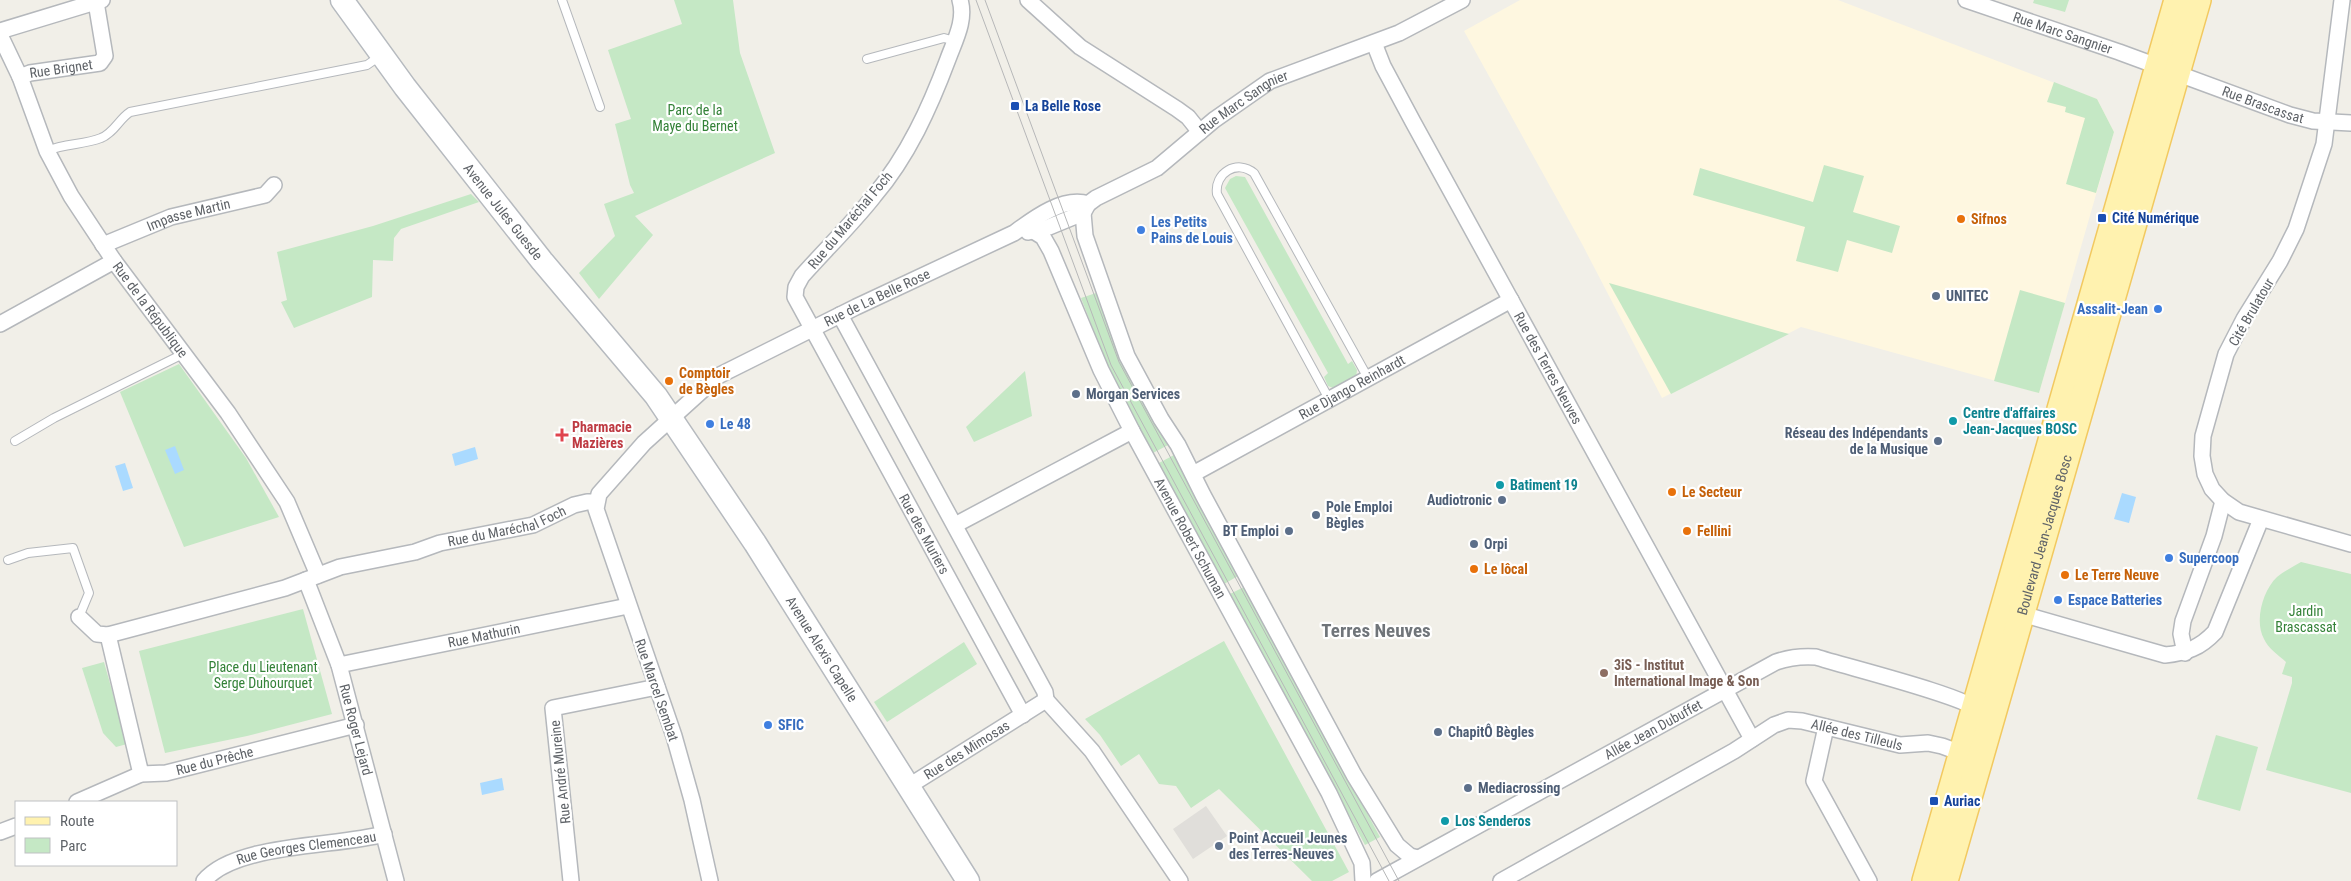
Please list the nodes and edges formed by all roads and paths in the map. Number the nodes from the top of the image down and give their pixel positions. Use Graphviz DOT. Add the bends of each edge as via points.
graph roads {
  1 [pos="342,0"];
  2 [pos="562,0"];
  3 [pos="960,0"];
  4 [pos="1028,0"];
  5 [pos="1462,0"];
  6 [pos="1966,0"];
  7 [pos="2177,0"];
  8 [pos="2198,0"];
  9 [pos="2342,0"];
  10 [pos="99,1"];
  11 [pos="0,33"];
  12 [pos="955,41"];
  13 [pos="1374,43"];
  14 [pos="382,55"];
  15 [pos="867,59"];
  16 [pos="2168,70"];
  17 [pos="20,77"];
  18 [pos="600,107"];
  19 [pos="2328,122"];
  20 [pos="2351,123"];
  21 [pos="1200,132"];
  22 [pos="47,151"];
  23 [pos="274,185"];
  24 [pos="1085,208"];
  25 [pos="1036,232"];
  26 [pos="1014,233"];
  27 [pos="103,245"];
  28 [pos="114,261"];
  29 [pos="1511,300"];
  30 [pos="840,315"];
  31 [pos="0,324"];
  32 [pos="811,329"];
  33 [pos="183,354"];
  34 [pos="1368,378"];
  35 [pos="1329,399"];
  36 [pos="671,418"];
  37 [pos="1132,431"];
  38 [pos="15,441"];
  39 [pos="1193,474"];
  40 [pos="596,502"];
  41 [pos="2224,502"];
  42 [pos="2261,519"];
  43 [pos="954,525"];
  44 [pos="2351,544"];
  45 [pos="8,560"];
  46 [pos="312,577"];
  47 [pos="628,606"];
  48 [pos="2022,614"];
  49 [pos="78,617"];
  50 [pos="108,635"];
  51 [pos="2185,653"];
  52 [pos="339,665"];
  53 [pos="657,687"];
  54 [pos="1726,690"];
  55 [pos="1046,700"];
  56 [pos="1974,706"];
  57 [pos="1023,715"];
  58 [pos="356,725"];
  59 [pos="1826,727"];
  60 [pos="1752,739"];
  61 [pos="1960,759"];
  62 [pos="141,774"];
  63 [pos="909,786"];
  64 [pos="1969,796"];
  65 [pos="79,801"];
  66 [pos="15,826"];
  67 [pos="0,832"];
  68 [pos="384,834"];
  69 [pos="1418,858"];
  70 [pos="204,881"];
  71 [pos="396,881"];
  72 [pos="571,881"];
  73 [pos="710,881"];
  74 [pos="968,881"];
  75 [pos="1180,881"];
  76 [pos="1363,881"];
  77 [pos="1377,881"];
  78 [pos="1501,881"];
  79 [pos="1869,881"];
  80 [pos="1925,881"];
  81 [pos="1945,881"];
  1 -- 14 [label="street, Avenue Jules Guesde"];
  2 -- 18 [label="lane"];
  3 -- 12 [label="street, Rue du Maréchal Foch" via="962,15"];
  4 -- 21 [label="street, Rue Marc Sangnier" via="1080,47 1177,109"];
  5 -- 13 [label="street, Rue Marc Sangnier"];
  6 -- 16 [label="street, Rue Marc Sangnier"];
  7 -- 16 [label="main road"];
  8 -- 16 [label="main road"];
  9 -- 19 [label="street, Cité Brulatour"];
  10 -- 11 [label="street"];
  10 -- 17 [label="street, Rue Brignet" via="105,56 100,63"];
  11 -- 17 [label="street, Rue de la République"];
  12 -- 15 [label="lane" via="944,38"];
  12 -- 32 [label="street, Rue du Maréchal Foch" via="930,106 897,164 875,196 802,276 796,287 795,297"];
  13 -- 21 [label="street, Rue Marc Sangnier" via="1270,81"];
  13 -- 29 [label="street, Rue des Terres Neuves" via="1391,81"];
  14 -- 22 [label="lane" via="367,65 130,112 121,117 109,134"];
  14 -- 36 [label="street, Avenue Jules Guesde" via="542,260"];
  16 -- 19 [label="street, Rue Brascassat" via="2290,115"];
  16 -- 48 [label="main road, Boulevard Jean-Jacques Bosc"];
  16 -- 56 [label="main road, Boulevard Jean-Jacques Bosc"];
  17 -- 22 [label="street, Rue de la République"];
  19 -- 20 [label="street, Rue Brascassat"];
  19 -- 41 [label="street, Cité Brulatour" via="2296,229 2226,354 2208,418 2202,456 2205,474 2212,489"];
  21 -- 24 [label="street, Rue de La Belle Rose" via="1157,168"];
  22 -- 27 [label="street, Rue de la République"];
  23 -- 27 [label="street, Impasse Martin" via="265,195 171,217"];
  24 -- 25 [label="street, Rue de La Belle Rose"];
  24 -- 26 [label="street, Rue de La Belle Rose" via="1078,201 1069,202 1030,220"];
  24 -- 39 [label="street" via="1085,236 1127,356"];
  25 -- 26 [label="street, Rue de La Belle Rose"];
  25 -- 37 [label="street, Avenue Robert Schuman" via="1051,251 1101,370"];
  26 -- 30 [label="street, Rue de La Belle Rose"];
  27 -- 28 [label="street, Rue de la République"];
  28 -- 31 [label="street"];
  28 -- 33 [label="street, Rue de la République"];
  29 -- 34 [label="street, Rue Django Reinhardt"];
  29 -- 54 [label="street, Rue des Terres Neuves"];
  30 -- 32 [label="street, Rue de La Belle Rose"];
  30 -- 43 [label="street"];
  32 -- 36 [label="street, Rue de La Belle Rose" via="712,380"];
  32 -- 57 [label="street, Rue des Muriers"];
  33 -- 38 [label="lane"];
  33 -- 46 [label="street, Rue de la République" via="228,412 287,502"];
  34 -- 35 [label="street, Rue Django Reinhardt"];
  34 -- 35 [label="lane" via="1254,173 1249,168 1232,168 1219,179 1218,194"];
  35 -- 39 [label="street, Rue Django Reinhardt"];
  36 -- 40 [label="street" via="606,485"];
  36 -- 63 [label="street, Avenue Alexis Capelle" via="755,543"];
  37 -- 43 [label="street"];
  37 -- 76 [label="street, Avenue Robert Schuman" via="1324,784 1362,863"];
  39 -- 69 [label="street" via="1354,775 1397,845 1410,856"];
  40 -- 46 [label="street, Rue du Maréchal Foch" via="574,506 533,525 440,543"];
  40 -- 47 [label="street, Rue Marcel Sembat"];
  41 -- 42 [label="street" via="2239,512"];
  41 -- 51 [label="street" via="2184,621 2181,634"];
  42 -- 44 [label="street"];
  42 -- 51 [label="street" via="2215,632 2205,643"];
  43 -- 55 [label="street" via="1045,692"];
  45 -- 49 [label="lane" via="28,553 73,548 90,593"];
  46 -- 50 [label="street" via="285,588"];
  46 -- 52 [label="street, Rue Roger Lejard"];
  47 -- 52 [label="street, Rue Mathurin"];
  47 -- 53 [label="street, Rue Marcel Sembat"];
  48 -- 51 [label="street" via="2165,655"];
  48 -- 64 [label="main road, Boulevard Jean-Jacques Bosc"];
  49 -- 50 [label="street" via="97,634"];
  50 -- 62 [label="street"];
  52 -- 58 [label="street, Rue Roger Lejard"];
  53 -- 72 [label="street, Rue André Mureine" via="554,708"];
  53 -- 73 [label="street, Rue Marcel Sembat" via="692,800"];
  54 -- 56 [label="street, Allée Jean Dubuffet" via="1776,662 1800,656 1936,692"];
  54 -- 60 [label="street, Rue des Terres Neuves"];
  54 -- 69 [label="street, Allée Jean Dubuffet"];
  55 -- 57 [label="street"];
  55 -- 75 [label="street" via="1092,752"];
  56 -- 61 [label="main road, Boulevard Jean-Jacques Bosc"];
  56 -- 64 [label="street, Boulevard Jean-Jacques Bosc" via="1982,722 1971,765"];
  57 -- 63 [label="street, Rue des Mimosas"];
  58 -- 62 [label="street, Rue du Prêche" via="166,773"];
  58 -- 68 [label="street, Rue Roger Lejard"];
  59 -- 60 [label="street, Allée des Tilleuls" via="1788,720"];
  59 -- 61 [label="street, Allée des Tilleuls" via="1900,745 1928,742 1953,750"];
  59 -- 79 [label="street" via="1814,780"];
  60 -- 78 [label="street"];
  61 -- 80 [label="main road, Boulevard Jean-Jacques Bosc"];
  62 -- 65 [label="street, Rue du Prêche"];
  63 -- 74 [label="street, Avenue Alexis Capelle"];
  64 -- 81 [label="main road, Boulevard Jean-Jacques Bosc"];
  66 -- 67 [label="street"];
  68 -- 70 [label="street, Rue Georges Clemenceau" via="250,856 228,863"];
  68 -- 71 [label="street, Rue Roger Lejard"];
  69 -- 77 [label="street, Allée Jean Dubuffet"];
}
